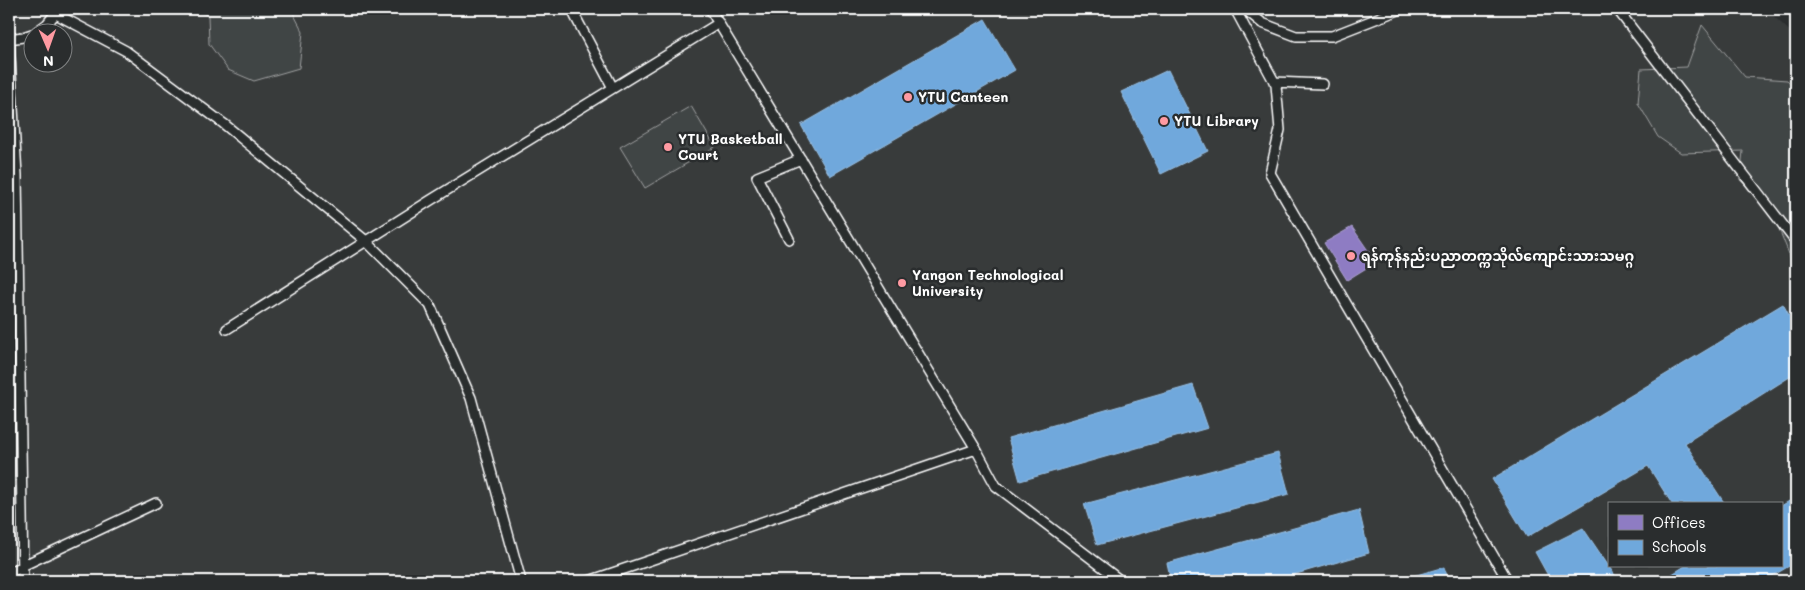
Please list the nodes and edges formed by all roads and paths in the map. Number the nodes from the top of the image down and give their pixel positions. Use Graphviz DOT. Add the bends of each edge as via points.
graph roads {
  1 [pos="576,9"];
  2 [pos="710,9"];
  3 [pos="1235,9"];
  4 [pos="1245,9"];
  5 [pos="1401,9"];
  6 [pos="1617,9"];
  7 [pos="57,11"];
  8 [pos="49,22"];
  9 [pos="719,24"];
  10 [pos="22,37"];
  11 [pos="9,39"];
  12 [pos="1274,82"];
  13 [pos="1323,84"];
  14 [pos="613,88"];
  15 [pos="801,159"];
  16 [pos="13,175"];
  17 [pos="789,239"];
  18 [pos="366,241"];
  19 [pos="1796,242"];
  20 [pos="227,328"];
  21 [pos="976,449"];
  22 [pos="156,503"];
  23 [pos="22,566"];
  24 [pos="9,574"];
  25 [pos="23,581"];
  26 [pos="521,581"];
  27 [pos="590,581"];
  28 [pos="1121,581"];
  29 [pos="1508,581"];
  1 -- 14 [label="lane" via="575,16"];
  2 -- 9 [label="lane"];
  3 -- 12 [label="lane"];
  4 -- 5 [label="lane" via="1262,23 1296,36 1332,36"];
  6 -- 19 [label="lane"];
  7 -- 8 [label="lane"];
  7 -- 18 [label="lane" via="126,51 224,124"];
  9 -- 14 [label="lane"];
  9 -- 15 [label="lane"];
  10 -- 11 [label="lane"];
  11 -- 16 [label="lane"];
  12 -- 13 [label="lane"];
  12 -- 29 [label="lane" via="1280,130 1270,173"];
  14 -- 18 [label="lane"];
  15 -- 17 [label="lane" via="757,177"];
  15 -- 21 [label="lane"];
  16 -- 23 [label="lane"];
  18 -- 20 [label="lane"];
  18 -- 26 [label="lane" via="430,305 471,398"];
  21 -- 27 [label="lane"];
  21 -- 28 [label="lane" via="996,486"];
  22 -- 23 [label="lane"];
  23 -- 24 [label="lane"];
  23 -- 25 [label="lane"];
}
